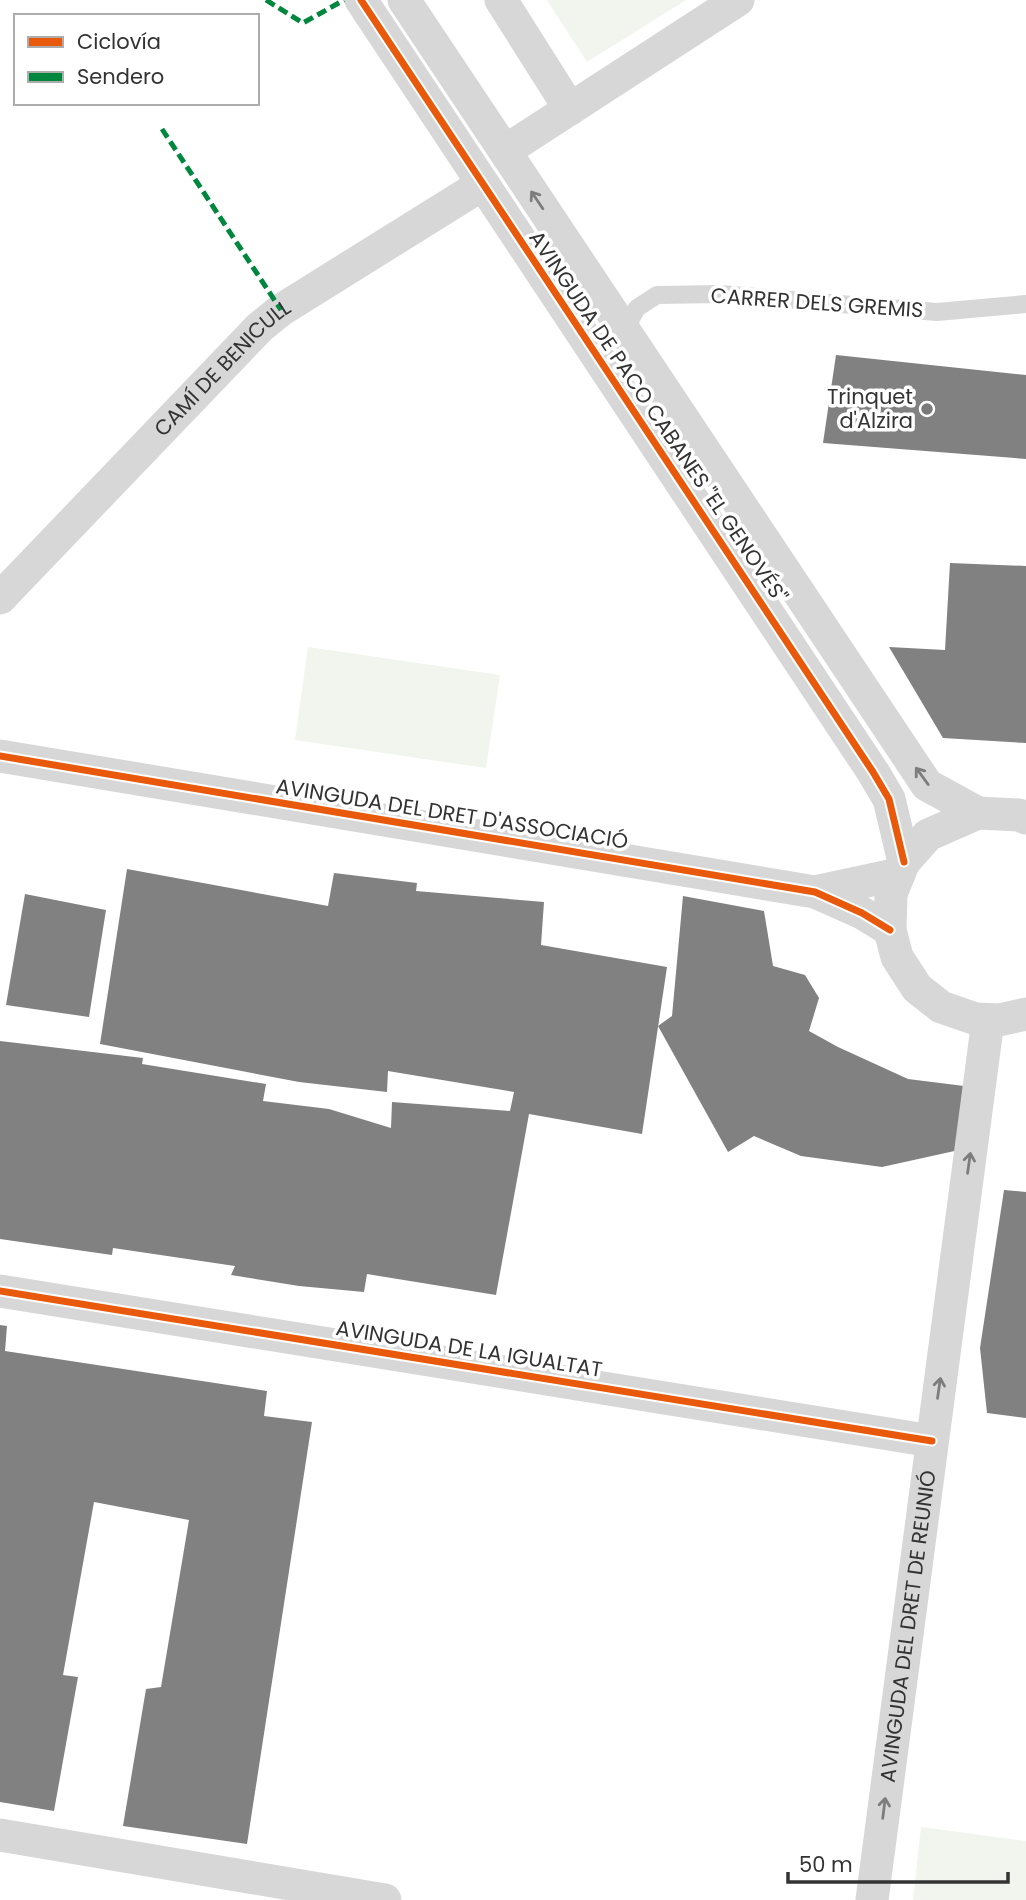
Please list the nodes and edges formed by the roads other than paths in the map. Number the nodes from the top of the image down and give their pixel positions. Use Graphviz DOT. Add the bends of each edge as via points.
graph roads {
  1 [pos="361,0"];
  2 [pos="404,0"];
  3 [pos="501,0"];
  4 [pos="738,0"];
  5 [pos="570,110"];
  6 [pos="505,151"];
  7 [pos="483,184"];
  8 [pos="1026,304"];
  9 [pos="624,331"];
  10 [pos="0,598"];
  11 [pos="0,756"];
  12 [pos="978,813"];
  13 [pos="1026,818"];
  14 [pos="902,868"];
  15 [pos="815,892"];
  16 [pos="890,930"];
  17 [pos="1026,1014"];
  18 [pos="988,1020"];
  19 [pos="0,1291"];
  20 [pos="932,1441"];
  21 [pos="0,1835"];
  22 [pos="385,1900"];
  23 [pos="872,1900"];
  1 -- 7 [label="street, AVINGUDA DE PACO CABANES \"EL GENOVÉS\""];
  2 -- 6 [label="street, AVINGUDA DE PACO CABANES \"EL GENOVÉS\""];
  3 -- 5 [label="street"];
  4 -- 5 [label="street"];
  5 -- 6 [label="street"];
  9 -- 6 [label="street, AVINGUDA DE PACO CABANES \"EL GENOVÉS\", one-way"];
  7 -- 10 [label="street, CAMÍ DE BENICULL" via="260,327"];
  7 -- 14 [label="street, AVINGUDA DE PACO CABANES \"EL GENOVÉS\"" via="873,772 889,799"];
  8 -- 9 [label="lane, CARRER DELS GREMIS" via="937,312 720,294 657,295 637,308"];
  12 -- 9 [label="street, AVINGUDA DE PACO CABANES \"EL GENOVÉS\", one-way" via="927,785"];
  11 -- 15 [label="street, AVINGUDA DEL DRET D'ASSOCIACIÓ"];
  12 -- 13 [label="street"];
  12 -- 14 [label="street" via="928,835"];
  14 -- 15 [label="street, AVINGUDA DEL DRET D'ASSOCIACIÓ"];
  14 -- 16 [label="street" via="891,894"];
  15 -- 16 [label="street, AVINGUDA DEL DRET D'ASSOCIACIÓ"];
  16 -- 18 [label="street" via="897,957 917,988 942,1007"];
  17 -- 18 [label="street"];
  20 -- 18 [label="street, AVINGUDA DEL DRET DE REUNIÓ, one-way"];
  19 -- 20 [label="street, AVINGUDA DE LA IGUALTAT"];
  23 -- 20 [label="street, AVINGUDA DEL DRET DE REUNIÓ, one-way"];
  21 -- 22 [label="street"];
}
